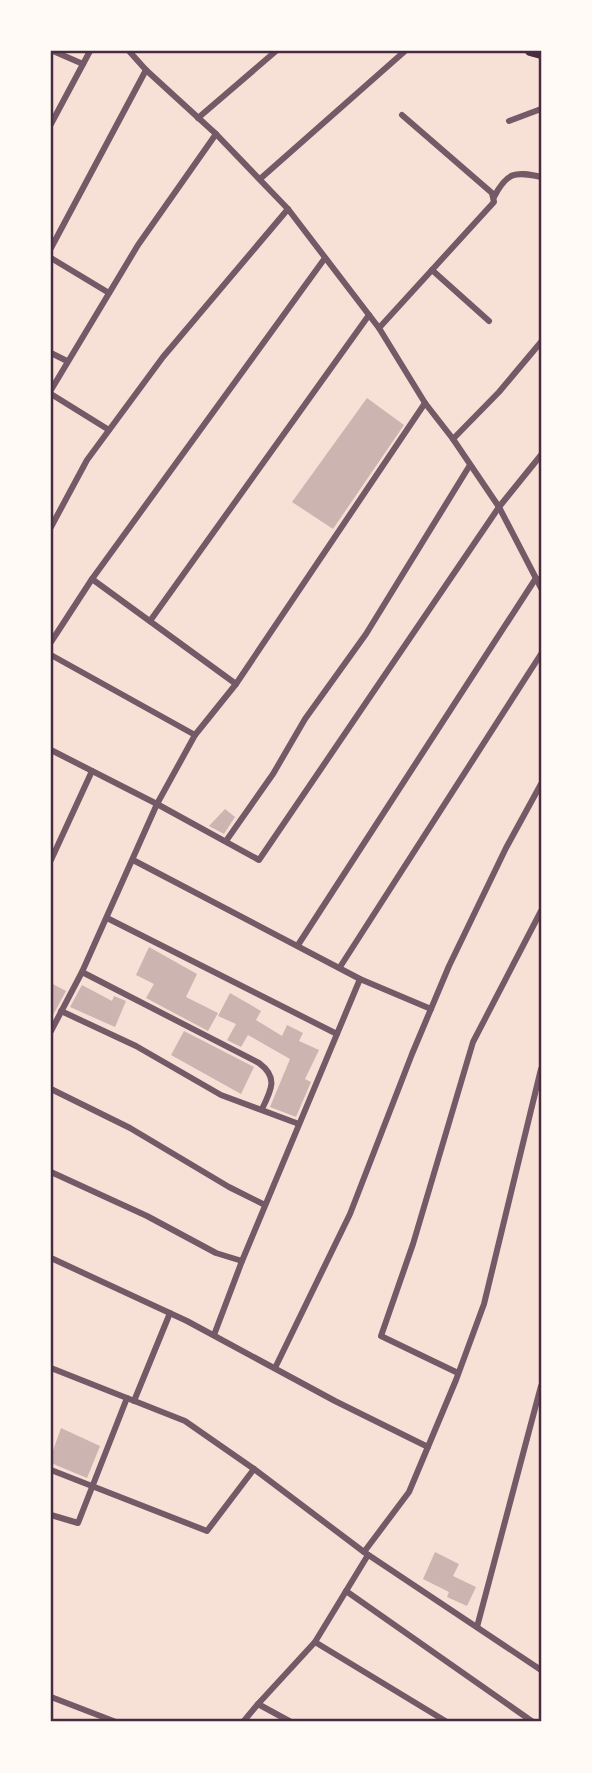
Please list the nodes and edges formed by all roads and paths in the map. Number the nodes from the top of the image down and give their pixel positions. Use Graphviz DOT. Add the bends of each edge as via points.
graph roads {
  1 [pos="53,51"];
  2 [pos="90,51"];
  3 [pos="130,51"];
  4 [pos="276,51"];
  5 [pos="405,51"];
  6 [pos="530,51"];
  7 [pos="541,54"];
  8 [pos="83,64"];
  9 [pos="146,70"];
  10 [pos="541,109"];
  11 [pos="401,115"];
  12 [pos="198,118"];
  13 [pos="509,121"];
  14 [pos="51,124"];
  15 [pos="216,134"];
  16 [pos="541,177"];
  17 [pos="261,179"];
  18 [pos="494,197"];
  19 [pos="288,209"];
  20 [pos="51,248"];
  21 [pos="51,258"];
  22 [pos="325,258"];
  23 [pos="432,271"];
  24 [pos="109,293"];
  25 [pos="369,315"];
  26 [pos="489,321"];
  27 [pos="379,328"];
  28 [pos="541,342"];
  29 [pos="51,353"];
  30 [pos="67,361"];
  31 [pos="51,392"];
  32 [pos="425,403"];
  33 [pos="109,430"];
  34 [pos="453,439"];
  35 [pos="541,454"];
  36 [pos="470,465"];
  37 [pos="499,507"];
  38 [pos="51,527"];
  39 [pos="536,578"];
  40 [pos="92,579"];
  41 [pos="541,588"];
  42 [pos="150,621"];
  43 [pos="51,642"];
  44 [pos="541,654"];
  45 [pos="51,655"];
  46 [pos="236,684"];
  47 [pos="195,735"];
  48 [pos="51,750"];
  49 [pos="92,771"];
  50 [pos="541,784"];
  51 [pos="157,804"];
  52 [pos="226,841"];
  53 [pos="51,860"];
  54 [pos="133,860"];
  55 [pos="541,911"];
  56 [pos="107,918"];
  57 [pos="298,945"];
  58 [pos="340,967"];
  59 [pos="82,972"];
  60 [pos="360,979"];
  61 [pos="431,1009"];
  62 [pos="61,1011"];
  63 [pos="51,1031"];
  64 [pos="337,1034"];
  65 [pos="541,1069"];
  66 [pos="51,1090"];
  67 [pos="262,1109"];
  68 [pos="299,1124"];
  69 [pos="51,1172"];
  70 [pos="265,1205"];
  71 [pos="51,1258"];
  72 [pos="242,1261"];
  73 [pos="170,1313"];
  74 [pos="214,1335"];
  75 [pos="51,1368"];
  76 [pos="275,1368"];
  77 [pos="458,1373"];
  78 [pos="541,1386"];
  79 [pos="130,1400"];
  80 [pos="428,1447"];
  81 [pos="254,1469"];
  82 [pos="51,1470"];
  83 [pos="92,1487"];
  84 [pos="51,1515"];
  85 [pos="366,1554"];
  86 [pos="346,1591"];
  87 [pos="477,1628"];
  88 [pos="315,1642"];
  89 [pos="541,1670"];
  90 [pos="51,1697"];
  91 [pos="258,1704"];
  92 [pos="116,1722"];
  93 [pos="243,1722"];
  94 [pos="291,1722"];
  95 [pos="447,1722"];
  96 [pos="533,1722"];
  1 -- 8 [label="street"];
  2 -- 8 [label="street"];
  3 -- 9 [label="street"];
  4 -- 12 [label="street"];
  5 -- 17 [label="street"];
  6 -- 7 [label="main road"];
  8 -- 14 [label="street"];
  9 -- 12 [label="street"];
  9 -- 20 [label="street"];
  10 -- 13 [label="street"];
  11 -- 18 [label="street"];
  12 -- 15 [label="street"];
  15 -- 17 [label="street"];
  15 -- 24 [label="street"];
  16 -- 18 [label="street" via="511,175"];
  17 -- 19 [label="street"];
  18 -- 23 [label="street"];
  19 -- 22 [label="street"];
  19 -- 33 [label="street" via="163,357"];
  21 -- 24 [label="street"];
  22 -- 25 [label="street"];
  22 -- 40 [label="street"];
  23 -- 26 [label="street"];
  23 -- 27 [label="street"];
  24 -- 30 [label="street"];
  25 -- 27 [label="street"];
  25 -- 42 [label="street"];
  27 -- 32 [label="street"];
  28 -- 34 [label="street"];
  29 -- 30 [label="street"];
  30 -- 31 [label="street"];
  31 -- 33 [label="street"];
  32 -- 34 [label="street"];
  32 -- 46 [label="street"];
  33 -- 38 [label="street"];
  34 -- 36 [label="street"];
  35 -- 37 [label="street"];
  36 -- 37 [label="street"];
  36 -- 52 [label="street" via="366,634"];
  37 -- 39 [label="street"];
  37 -- 52 [label="street" via="259,860"];
  39 -- 41 [label="street"];
  39 -- 57 [label="street"];
  40 -- 42 [label="street"];
  40 -- 43 [label="street"];
  42 -- 46 [label="street"];
  44 -- 58 [label="street"];
  45 -- 47 [label="street"];
  46 -- 47 [label="street"];
  47 -- 51 [label="street"];
  48 -- 49 [label="street"];
  49 -- 51 [label="street"];
  49 -- 53 [label="street"];
  50 -- 61 [label="street"];
  51 -- 52 [label="street"];
  51 -- 54 [label="street"];
  54 -- 56 [label="street"];
  54 -- 57 [label="street"];
  55 -- 77 [label="street" via="473,1042 381,1336"];
  56 -- 59 [label="street"];
  56 -- 64 [label="street"];
  57 -- 58 [label="street"];
  58 -- 60 [label="street"];
  59 -- 62 [label="street"];
  59 -- 67 [label="street" via="259,1062 270,1072 272,1085"];
  60 -- 61 [label="street"];
  60 -- 64 [label="street"];
  61 -- 76 [label="street" via="350,1213"];
  62 -- 63 [label="street"];
  62 -- 67 [label="street" via="136,1046 221,1096"];
  64 -- 68 [label="street"];
  65 -- 77 [label="street" via="484,1304"];
  66 -- 70 [label="street" via="130,1128"];
  67 -- 68 [label="street"];
  68 -- 70 [label="street"];
  69 -- 72 [label="street" via="216,1253"];
  70 -- 72 [label="street"];
  71 -- 73 [label="street"];
  72 -- 74 [label="street"];
  73 -- 74 [label="street"];
  73 -- 79 [label="street"];
  74 -- 76 [label="street"];
  75 -- 79 [label="street"];
  76 -- 80 [label="street"];
  77 -- 80 [label="street"];
  78 -- 87 [label="street"];
  79 -- 81 [label="street" via="185,1421"];
  79 -- 83 [label="street"];
  80 -- 85 [label="street" via="409,1492"];
  81 -- 83 [label="street" via="208,1531"];
  81 -- 85 [label="street"];
  82 -- 83 [label="street"];
  83 -- 84 [label="street" via="78,1523"];
  85 -- 86 [label="street"];
  85 -- 87 [label="street"];
  86 -- 88 [label="street"];
  86 -- 96 [label="street"];
  87 -- 89 [label="street"];
  88 -- 91 [label="street"];
  88 -- 95 [label="street"];
  90 -- 92 [label="street"];
  91 -- 93 [label="street"];
  91 -- 94 [label="street"];
}
